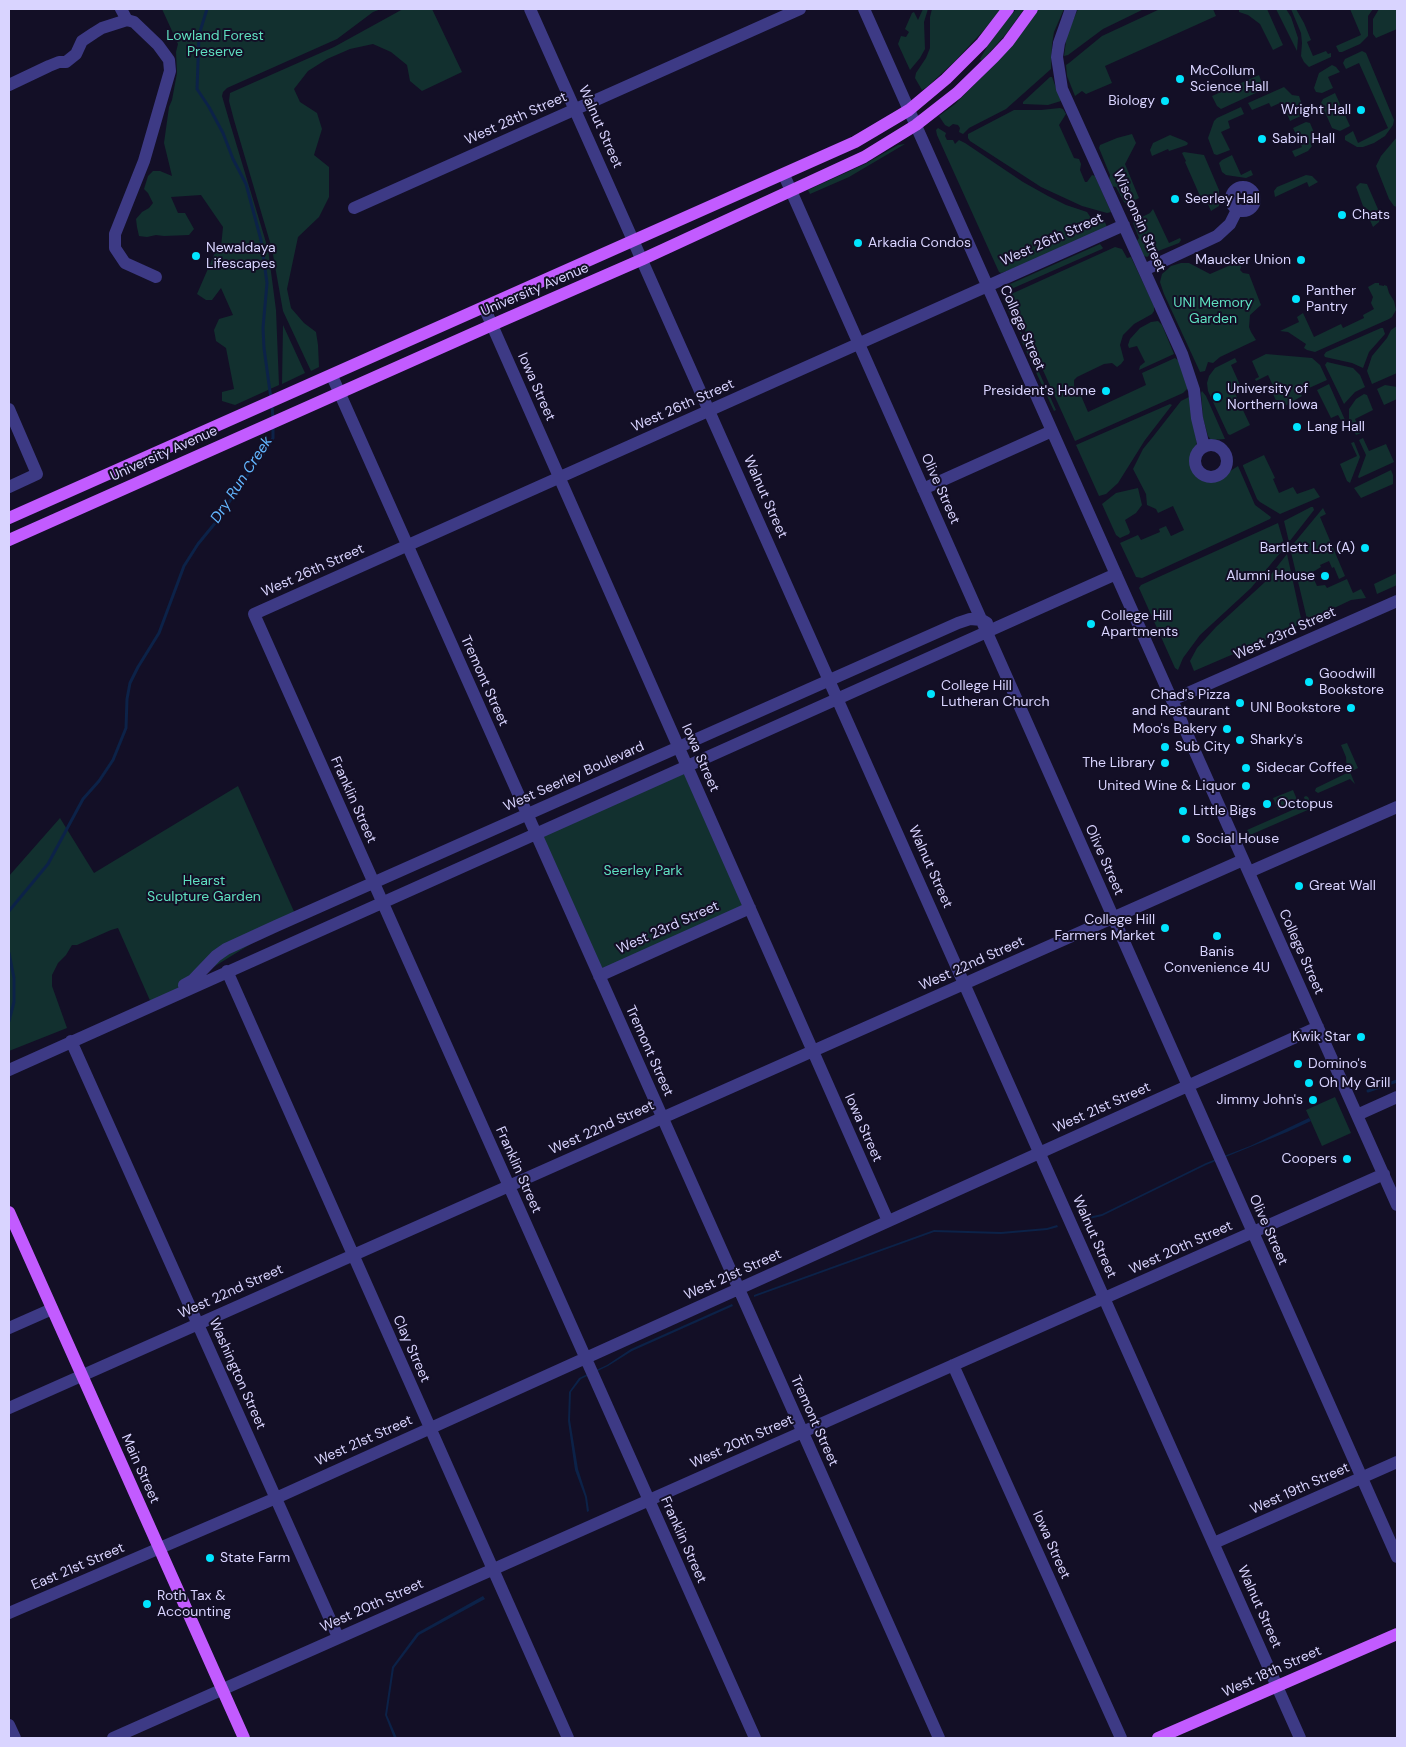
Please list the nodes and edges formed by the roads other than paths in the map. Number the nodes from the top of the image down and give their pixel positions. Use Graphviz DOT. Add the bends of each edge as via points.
graph roads {
  1 [pos="121,9"];
  2 [pos="530,9"];
  3 [pos="800,9"];
  4 [pos="864,9"];
  5 [pos="1008,9"];
  6 [pos="1032,9"];
  7 [pos="1071,9"];
  8 [pos="128,20"];
  9 [pos="9,85"];
  10 [pos="576,108"];
  11 [pos="909,110"];
  12 [pos="916,125"];
  13 [pos="784,175"];
  14 [pos="791,192"];
  15 [pos="354,208"];
  16 [pos="1237,210"];
  17 [pos="1124,225"];
  18 [pos="634,240"];
  19 [pos="643,259"];
  20 [pos="1144,270"];
  21 [pos="156,277"];
  22 [pos="987,286"];
  23 [pos="484,307"];
  24 [pos="492,325"];
  25 [pos="859,344"];
  26 [pos="332,376"];
  27 [pos="340,393"];
  28 [pos="9,409"];
  29 [pos="710,410"];
  30 [pos="1052,431"];
  31 [pos="1204,447"];
  32 [pos="560,478"];
  33 [pos="9,487"];
  34 [pos="923,488"];
  35 [pos="9,518"];
  36 [pos="9,540"];
  37 [pos="408,546"];
  38 [pos="1116,574"];
  39 [pos="1397,601"];
  40 [pos="254,614"];
  41 [pos="984,626"];
  42 [pos="830,680"];
  43 [pos="838,698"];
  44 [pos="1174,705"];
  45 [pos="678,746"];
  46 [pos="687,766"];
  47 [pos="1397,807"];
  48 [pos="527,815"];
  49 [pos="536,833"];
  50 [pos="1243,860"];
  51 [pos="1249,872"];
  52 [pos="374,882"];
  53 [pos="382,902"];
  54 [pos="750,908"];
  55 [pos="1114,917"];
  56 [pos="227,972"];
  57 [pos="599,976"];
  58 [pos="965,983"];
  59 [pos="152,1005"];
  60 [pos="1318,1027"];
  61 [pos="71,1041"];
  62 [pos="812,1051"];
  63 [pos="9,1070"];
  64 [pos="1188,1086"];
  65 [pos="1397,1097"];
  66 [pos="1357,1115"];
  67 [pos="662,1117"];
  68 [pos="1040,1152"];
  69 [pos="1384,1174"];
  70 [pos="509,1186"];
  71 [pos="1397,1205"];
  72 [pos="9,1212"];
  73 [pos="888,1221"];
  74 [pos="1253,1232"];
  75 [pos="353,1255"];
  76 [pos="739,1289"];
  77 [pos="1105,1298"];
  78 [pos="52,1309"];
  79 [pos="198,1323"];
  80 [pos="9,1328"];
  81 [pos="587,1362"];
  82 [pos="953,1365"];
  83 [pos="82,1375"];
  84 [pos="9,1408"];
  85 [pos="430,1428"];
  86 [pos="802,1432"];
  87 [pos="1397,1462"];
  88 [pos="1362,1478"];
  89 [pos="276,1498"];
  90 [pos="649,1500"];
  91 [pos="1214,1544"];
  92 [pos="159,1548"];
  93 [pos="1397,1557"];
  94 [pos="492,1569"];
  95 [pos="9,1613"];
  96 [pos="1397,1634"];
  97 [pos="338,1637"];
  98 [pos="1277,1686"];
  99 [pos="222,1688"];
  100 [pos="9,1724"];
  101 [pos="15,1738"];
  102 [pos="113,1738"];
  103 [pos="244,1738"];
  104 [pos="568,1738"];
  105 [pos="755,1738"];
  106 [pos="939,1738"];
  107 [pos="1121,1738"];
  108 [pos="1158,1738"];
  109 [pos="1300,1738"];
  1 -- 8 [label="street"];
  2 -- 10 [label="street, Walnut Street"];
  3 -- 10 [label="street, West 28th Street"];
  4 -- 11 [label="street, College Street"];
  5 -- 11 [label="main road, University Avenue" via="965,61"];
  6 -- 12 [label="main road, University Avenue" via="994,57"];
  7 -- 17 [label="street, Wisconsin Street" via="1057,57 1062,89"];
  8 -- 9 [label="street" via="102,28 82,41 76,54 66,62 49,66"];
  8 -- 21 [label="street" via="164,52 170,71 144,160 115,234 115,248 125,263"];
  10 -- 15 [label="street, West 28th Street"];
  10 -- 18 [label="street, Walnut Street"];
  11 -- 12 [label="street, College Street"];
  11 -- 13 [label="main road, University Avenue" via="855,142"];
  12 -- 14 [label="main road, University Avenue" via="864,157"];
  12 -- 22 [label="street, College Street"];
  13 -- 14 [label="street, Olive Street"];
  13 -- 18 [label="main road, University Avenue"];
  14 -- 19 [label="main road, University Avenue"];
  14 -- 25 [label="street, Olive Street"];
  16 -- 20 [label="street" via="1230,224 1217,236"];
  17 -- 20 [label="street, Wisconsin Street"];
  17 -- 22 [label="street, West 26th Street"];
  18 -- 19 [label="street, Walnut Street"];
  18 -- 23 [label="main road, University Avenue"];
  19 -- 24 [label="main road, University Avenue"];
  19 -- 29 [label="street, Walnut Street"];
  20 -- 31 [label="street, Wisconsin Street" via="1182,354 1194,390"];
  22 -- 25 [label="street, West 26th Street"];
  22 -- 30 [label="street, College Street"];
  23 -- 24 [label="street, Iowa Street"];
  23 -- 26 [label="main road, University Avenue"];
  24 -- 27 [label="main road, University Avenue"];
  24 -- 32 [label="street, Iowa Street"];
  25 -- 29 [label="street, West 26th Street"];
  25 -- 34 [label="street, Olive Street"];
  26 -- 27 [label="street, Tremont Street"];
  26 -- 35 [label="main road, University Avenue"];
  27 -- 36 [label="main road, University Avenue"];
  27 -- 37 [label="street, Tremont Street"];
  28 -- 33 [label="street" via="37,474"];
  29 -- 32 [label="street, West 26th Street"];
  29 -- 42 [label="street, Walnut Street"];
  30 -- 34 [label="street"];
  30 -- 38 [label="street, College Street"];
  32 -- 37 [label="street, West 26th Street"];
  32 -- 45 [label="street, Iowa Street"];
  34 -- 41 [label="street, Olive Street"];
  37 -- 40 [label="street, West 26th Street"];
  37 -- 48 [label="street, Tremont Street"];
  38 -- 41 [label="street, West Seerley Boulevard" via="1024,615"];
  38 -- 44 [label="street, College Street"];
  39 -- 44 [label="street, West 23rd Street" via="1184,695"];
  40 -- 52 [label="street, Franklin Street"];
  41 -- 42 [label="street, West Seerley Boulevard" via="970,619 958,623"];
  41 -- 43 [label="street, West Seerley Boulevard"];
  41 -- 55 [label="street, Olive Street"];
  42 -- 43 [label="street, Walnut Street"];
  42 -- 45 [label="street, West Seerley Boulevard"];
  43 -- 46 [label="street, West Seerley Boulevard"];
  43 -- 58 [label="street, Walnut Street"];
  44 -- 50 [label="street, College Street"];
  45 -- 46 [label="street, Iowa Street"];
  45 -- 48 [label="street, West Seerley Boulevard"];
  46 -- 49 [label="street, West Seerley Boulevard"];
  46 -- 54 [label="street, Iowa Street"];
  47 -- 51 [label="street"];
  48 -- 49 [label="street, Tremont Street"];
  48 -- 52 [label="street, West Seerley Boulevard"];
  49 -- 53 [label="street, West Seerley Boulevard"];
  49 -- 57 [label="street, Tremont Street"];
  50 -- 51 [label="street, College Street"];
  50 -- 55 [label="street, West 22nd Street"];
  51 -- 60 [label="street, College Street"];
  52 -- 53 [label="street, Franklin Street"];
  52 -- 59 [label="street, West Seerley Boulevard" via="226,949 192,980"];
  53 -- 56 [label="street, West Seerley Boulevard"];
  53 -- 70 [label="street, Franklin Street"];
  54 -- 57 [label="street, West 23rd Street"];
  54 -- 62 [label="street, Iowa Street"];
  55 -- 58 [label="street, West 22nd Street"];
  55 -- 64 [label="street, Olive Street"];
  56 -- 59 [label="street, West Seerley Boulevard"];
  56 -- 75 [label="street, Clay Street"];
  57 -- 67 [label="street, Tremont Street"];
  58 -- 62 [label="street, West 22nd Street"];
  58 -- 68 [label="street, Walnut Street"];
  59 -- 61 [label="street, West Seerley Boulevard"];
  60 -- 64 [label="street, West 21st Street"];
  60 -- 66 [label="street, College Street"];
  61 -- 63 [label="street, West Seerley Boulevard"];
  61 -- 79 [label="street, Washington Street"];
  62 -- 67 [label="street, West 22nd Street"];
  62 -- 73 [label="street, Iowa Street"];
  64 -- 68 [label="street, West 21st Street"];
  64 -- 74 [label="street, Olive Street"];
  65 -- 66 [label="street"];
  66 -- 69 [label="street, College Street"];
  67 -- 70 [label="street, West 22nd Street"];
  67 -- 76 [label="street, Tremont Street"];
  68 -- 73 [label="street, West 21st Street"];
  68 -- 77 [label="street, Walnut Street"];
  69 -- 71 [label="street, College Street"];
  69 -- 74 [label="street, West 20th Street"];
  70 -- 75 [label="street, West 22nd Street"];
  70 -- 81 [label="street, Franklin Street"];
  72 -- 78 [label="main road, Main Street"];
  73 -- 76 [label="street, West 21st Street"];
  74 -- 77 [label="street, West 20th Street"];
  74 -- 88 [label="street, Olive Street"];
  75 -- 79 [label="street, West 22nd Street"];
  75 -- 85 [label="street, Clay Street"];
  76 -- 81 [label="street, West 21st Street"];
  76 -- 86 [label="street, Tremont Street"];
  77 -- 82 [label="street, West 20th Street"];
  77 -- 91 [label="street, Walnut Street"];
  78 -- 80 [label="street"];
  78 -- 83 [label="main road, Main Street"];
  79 -- 83 [label="street, West 22nd Street"];
  79 -- 89 [label="street, Washington Street"];
  81 -- 85 [label="street, West 21st Street"];
  81 -- 90 [label="street, Franklin Street"];
  82 -- 86 [label="street, West 20th Street"];
  82 -- 107 [label="street, Iowa Street"];
  83 -- 84 [label="street, West 22nd Street"];
  83 -- 92 [label="main road, Main Street"];
  85 -- 89 [label="street, West 21st Street"];
  85 -- 94 [label="street, Clay Street"];
  86 -- 90 [label="street, West 20th Street"];
  86 -- 106 [label="street, Tremont Street"];
  87 -- 88 [label="street, West 19th Street"];
  88 -- 91 [label="street, West 19th Street"];
  88 -- 93 [label="street, Olive Street"];
  89 -- 92 [label="street, West 21st Street"];
  89 -- 97 [label="street, Washington Street"];
  90 -- 94 [label="street, West 20th Street"];
  90 -- 105 [label="street, Franklin Street"];
  91 -- 98 [label="street, Walnut Street"];
  92 -- 95 [label="street, East 21st Street"];
  92 -- 99 [label="main road, Main Street"];
  94 -- 97 [label="street, West 20th Street"];
  94 -- 104 [label="street, Clay Street"];
  96 -- 98 [label="main road, West 18th Street"];
  97 -- 99 [label="street, West 20th Street"];
  98 -- 108 [label="main road, West 18th Street"];
  98 -- 109 [label="street, Walnut Street"];
  99 -- 102 [label="street, West 20th Street"];
  99 -- 103 [label="main road, Main Street"];
  100 -- 101 [label="street"];
}
